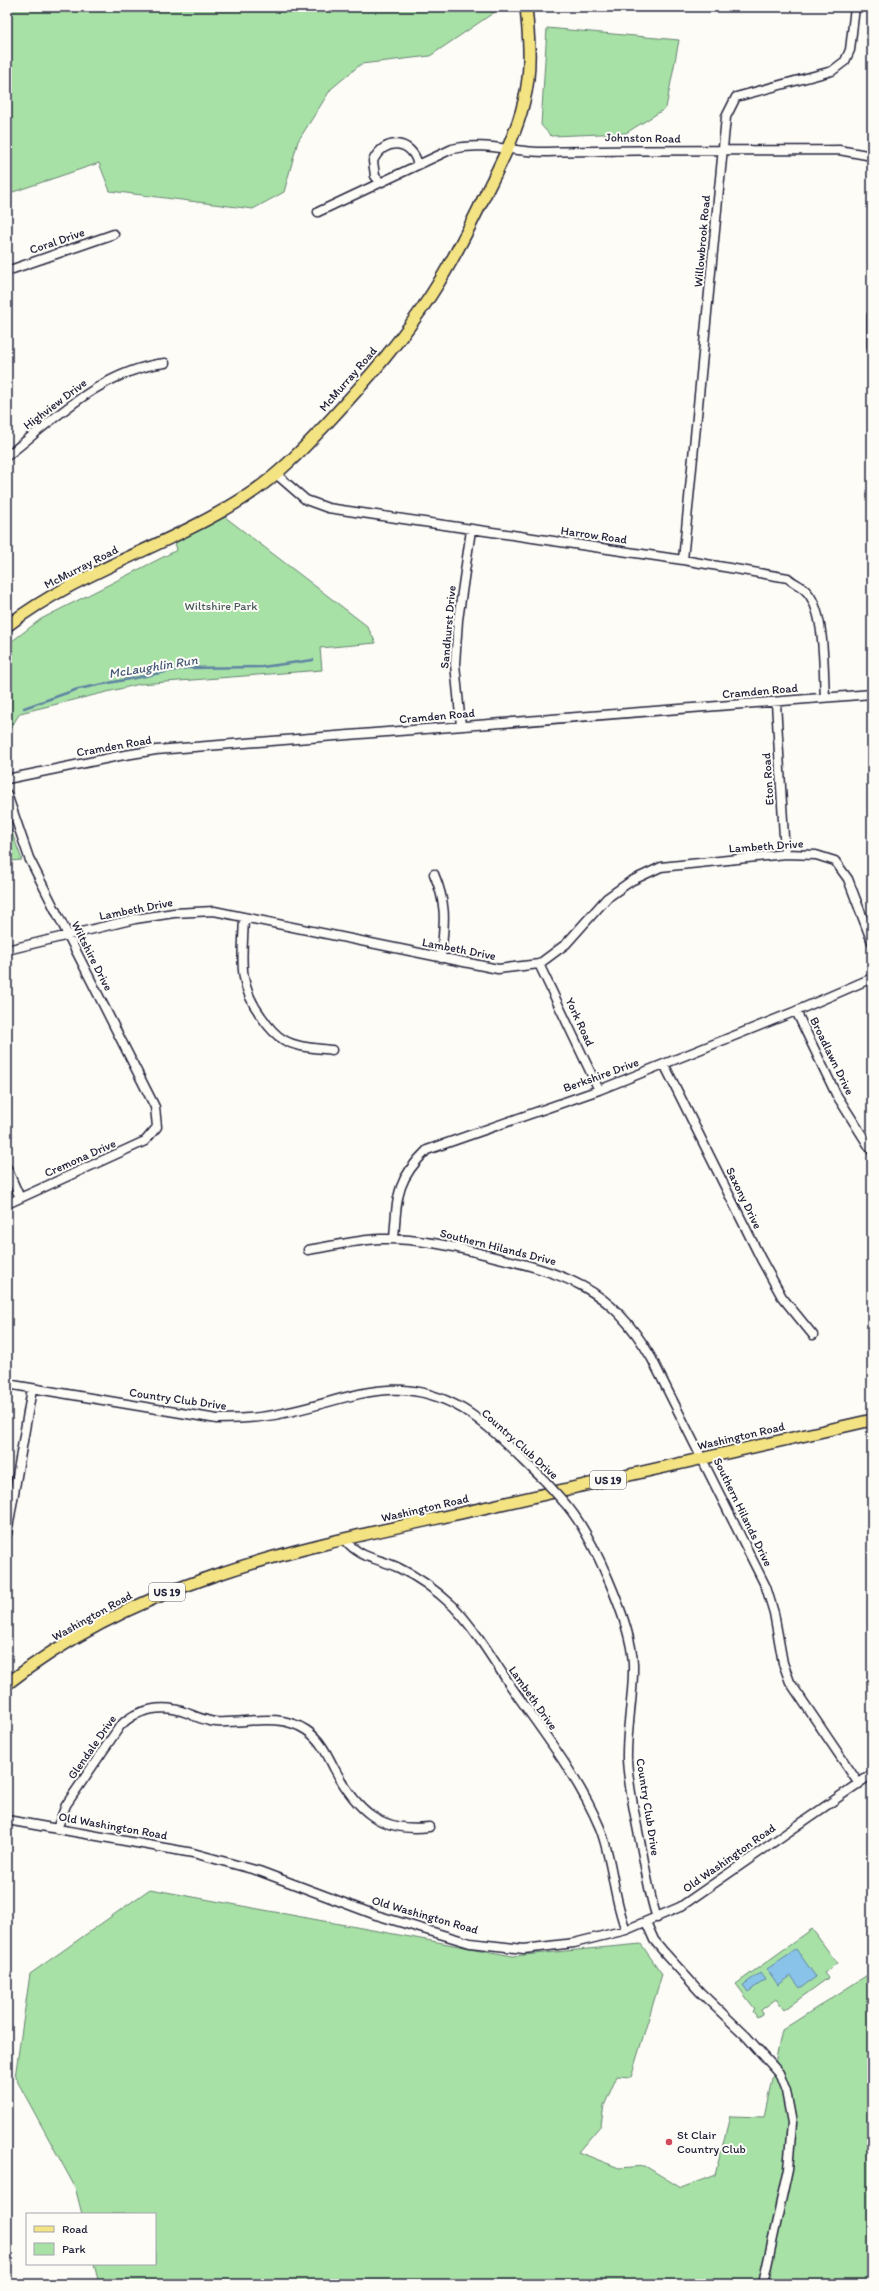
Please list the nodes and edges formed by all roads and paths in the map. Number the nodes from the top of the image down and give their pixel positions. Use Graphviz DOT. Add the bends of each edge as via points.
graph roads {
  1 [pos="526,7"];
  2 [pos="855,7"];
  3 [pos="507,149"];
  4 [pos="723,152"];
  5 [pos="872,156"];
  6 [pos="418,165"];
  7 [pos="380,182"];
  8 [pos="318,212"];
  9 [pos="114,234"];
  10 [pos="7,271"];
  11 [pos="872,315"];
  12 [pos="872,347"];
  13 [pos="165,363"];
  14 [pos="7,456"];
  15 [pos="276,474"];
  16 [pos="471,530"];
  17 [pos="683,560"];
  18 [pos="7,626"];
  19 [pos="872,694"];
  20 [pos="825,697"];
  21 [pos="776,703"];
  22 [pos="461,726"];
  23 [pos="7,779"];
  24 [pos="7,794"];
  25 [pos="785,854"];
  26 [pos="434,874"];
  27 [pos="244,917"];
  28 [pos="68,936"];
  29 [pos="872,942"];
  30 [pos="7,950"];
  31 [pos="441,958"];
  32 [pos="539,964"];
  33 [pos="872,978"];
  34 [pos="796,1011"];
  35 [pos="332,1050"];
  36 [pos="664,1064"];
  37 [pos="599,1090"];
  38 [pos="157,1127"];
  39 [pos="872,1151"];
  40 [pos="7,1168"];
  41 [pos="20,1198"];
  42 [pos="7,1204"];
  43 [pos="394,1239"];
  44 [pos="308,1250"];
  45 [pos="813,1335"];
  46 [pos="7,1384"];
  47 [pos="32,1389"];
  48 [pos="872,1420"];
  49 [pos="702,1458"];
  50 [pos="7,1534"];
  51 [pos="344,1539"];
  52 [pos="7,1684"];
  53 [pos="872,1774"];
  54 [pos="859,1784"];
  55 [pos="7,1820"];
  56 [pos="429,1827"];
  57 [pos="57,1829"];
  58 [pos="657,1918"];
  59 [pos="646,1922"];
  60 [pos="626,1930"];
  61 [pos="763,2284"];
  1 -- 3 [label="main road, McMurray Road" via="529,48 527,86 522,110"];
  2 -- 4 [label="street, Willowbrook Road" via="853,37 845,61 832,71 736,97 726,117"];
  3 -- 4 [label="street, Johnston Road" via="540,152"];
  3 -- 6 [label="street, Johnston Road" via="462,146"];
  3 -- 15 [label="main road, McMurray Road" via="464,238 427,302 354,394"];
  4 -- 5 [label="street, Johnston Road" via="839,150"];
  4 -- 17 [label="street, Willowbrook Road"];
  6 -- 7 [label="street, Johnston Road"];
  6 -- 7 [label="street" via="416,157 405,146 389,144 382,148 373,160 373,168"];
  7 -- 8 [label="street, Johnston Road"];
  9 -- 10 [label="street, Coral Drive"];
  11 -- 12 [label="street"];
  13 -- 14 [label="street, Highview Drive" via="144,365 89,391"];
  15 -- 16 [label="street, Harrow Road" via="306,500 328,508"];
  15 -- 18 [label="main road, McMurray Road" via="225,510 62,590"];
  16 -- 17 [label="street, Harrow Road"];
  16 -- 22 [label="street, Sandhurst Drive" via="458,620 455,664"];
  17 -- 20 [label="street, Harrow Road" via="788,578 795,585 805,589 815,605 819,622"];
  19 -- 20 [label="street, Cramden Road"];
  20 -- 21 [label="street, Cramden Road"];
  21 -- 22 [label="street, Cramden Road"];
  21 -- 25 [label="street, Eton Road"];
  22 -- 23 [label="street, Cramden Road" via="156,750"];
  24 -- 28 [label="street, Wiltshire Drive" via="29,858"];
  25 -- 29 [label="street, Lambeth Drive" via="816,855 835,861 848,879"];
  25 -- 32 [label="street, Lambeth Drive" via="661,867 631,881 606,898 566,944"];
  26 -- 31 [label="street" via="442,894 445,914"];
  27 -- 28 [label="street, Lambeth Drive" via="214,911 174,913 135,919"];
  27 -- 31 [label="street, Lambeth Drive"];
  27 -- 35 [label="street" via="242,973 249,1000 268,1025 284,1040 302,1046"];
  28 -- 30 [label="street, Lambeth Drive"];
  28 -- 38 [label="street, Wiltshire Drive" via="155,1107"];
  31 -- 32 [label="street, Lambeth Drive" via="498,969"];
  32 -- 37 [label="street, York Road"];
  33 -- 34 [label="street, Berkshire Drive"];
  34 -- 36 [label="street, Berkshire Drive"];
  34 -- 39 [label="street, Broadlawn Drive" via="836,1094"];
  36 -- 37 [label="street, Berkshire Drive"];
  36 -- 45 [label="street, Saxony Drive" via="768,1272 782,1297"];
  37 -- 43 [label="street, Berkshire Drive" via="427,1150 411,1166 402,1180 397,1200"];
  38 -- 41 [label="street, Cremona Drive" via="145,1141"];
  40 -- 41 [label="street"];
  41 -- 42 [label="street, Cremona Drive"];
  43 -- 44 [label="street, Southern Hilands Drive" via="365,1240"];
  43 -- 49 [label="street, Southern Hilands Drive" via="442,1244 546,1270 574,1281 602,1298 620,1314 645,1346"];
  46 -- 47 [label="street, Country Club Drive"];
  47 -- 50 [label="street"];
  47 -- 58 [label="street, Country Club Drive, bridge" via="218,1419 264,1417 367,1391 398,1389 445,1401 476,1419 545,1481 578,1518 596,1552 623,1623 630,1647 633,1685 627,1761 635,1818"];
  48 -- 49 [label="main road, Washington Road / US 19"];
  49 -- 51 [label="main road, Washington Road / US 19"];
  49 -- 54 [label="street, Southern Hilands Drive" via="766,1587 774,1613 783,1663 790,1682"];
  51 -- 52 [label="main road, Washington Road / US 19" via="248,1563 133,1607 81,1635"];
  51 -- 60 [label="street, Lambeth Drive" via="359,1554 399,1568 437,1592 454,1607 476,1635 570,1771 588,1803 606,1845 618,1908"];
  53 -- 54 [label="street, Old Washington Road"];
  54 -- 58 [label="street, Old Washington Road" via="680,1906"];
  55 -- 57 [label="street, Old Washington Road"];
  56 -- 57 [label="street, Glendale Drive" via="400,1828 366,1812 353,1801 318,1741 299,1726 272,1720 215,1722 181,1710 165,1708 143,1711 125,1720 66,1805"];
  57 -- 60 [label="street, Old Washington Road" via="155,1845 259,1871 376,1915 470,1943 524,1949 574,1943"];
  58 -- 59 [label="street, Old Washington Road"];
  59 -- 60 [label="street, Old Washington Road"];
  59 -- 61 [label="street" via="654,1940 664,1952 779,2073 786,2091 792,2123 788,2169"];
}
